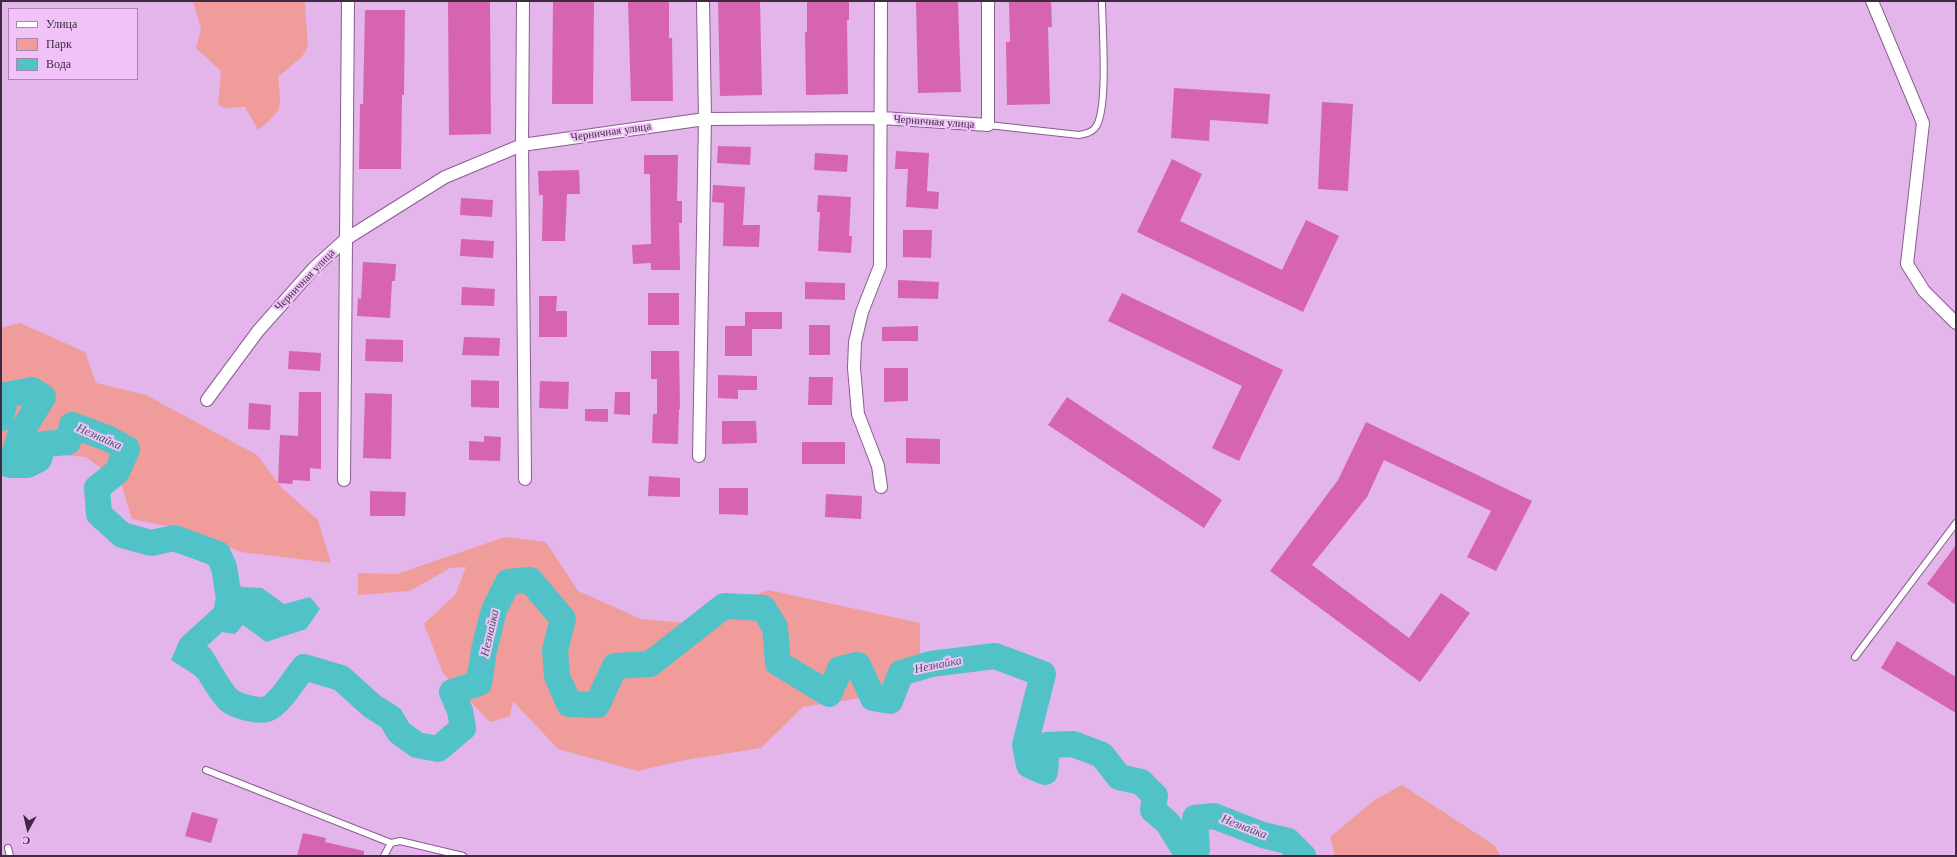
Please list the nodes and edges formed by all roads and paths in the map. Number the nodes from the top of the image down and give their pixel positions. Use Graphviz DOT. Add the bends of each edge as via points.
graph roads {
  1 [pos="348,1"];
  2 [pos="523,1"];
  3 [pos="703,1"];
  4 [pos="881,1"];
  5 [pos="988,1"];
  6 [pos="1102,1"];
  7 [pos="1872,1"];
  8 [pos="705,118"];
  9 [pos="882,118"];
  10 [pos="988,125"];
  11 [pos="522,145"];
  12 [pos="346,239"];
  13 [pos="1956,323"];
  14 [pos="207,400"];
  15 [pos="699,456"];
  16 [pos="525,479"];
  17 [pos="344,480"];
  18 [pos="881,487"];
  19 [pos="1956,524"];
  20 [pos="1855,657"];
  21 [pos="206,770"];
  22 [pos="391,843"];
  23 [pos="8,848"];
  24 [pos="10,856"];
  25 [pos="384,856"];
  26 [pos="463,856"];
  1 -- 12 [label="street"];
  2 -- 11 [label="street"];
  3 -- 8 [label="street"];
  4 -- 9 [label="street"];
  5 -- 10 [label="street, Черничная улица"];
  6 -- 10 [label="lane" via="1103,99 1096,127 1088,133 1078,135"];
  7 -- 13 [label="street" via="1923,123 1907,264 1924,291"];
  8 -- 9 [label="street, Черничная улица"];
  8 -- 11 [label="street, Черничная улица"];
  8 -- 15 [label="street"];
  9 -- 10 [label="street, Черничная улица"];
  9 -- 18 [label="street" via="880,266 862,312 855,342 854,368 858,414 878,466"];
  11 -- 12 [label="street, Черничная улица" via="445,177"];
  11 -- 16 [label="street"];
  12 -- 14 [label="street, Черничная улица" via="314,268 258,331"];
  12 -- 17 [label="street"];
  19 -- 20 [label="lane"];
  21 -- 22 [label="lane"];
  22 -- 25 [label="lane"];
  22 -- 26 [label="lane" via="400,841"];
  23 -- 24 [label="lane"];
}
